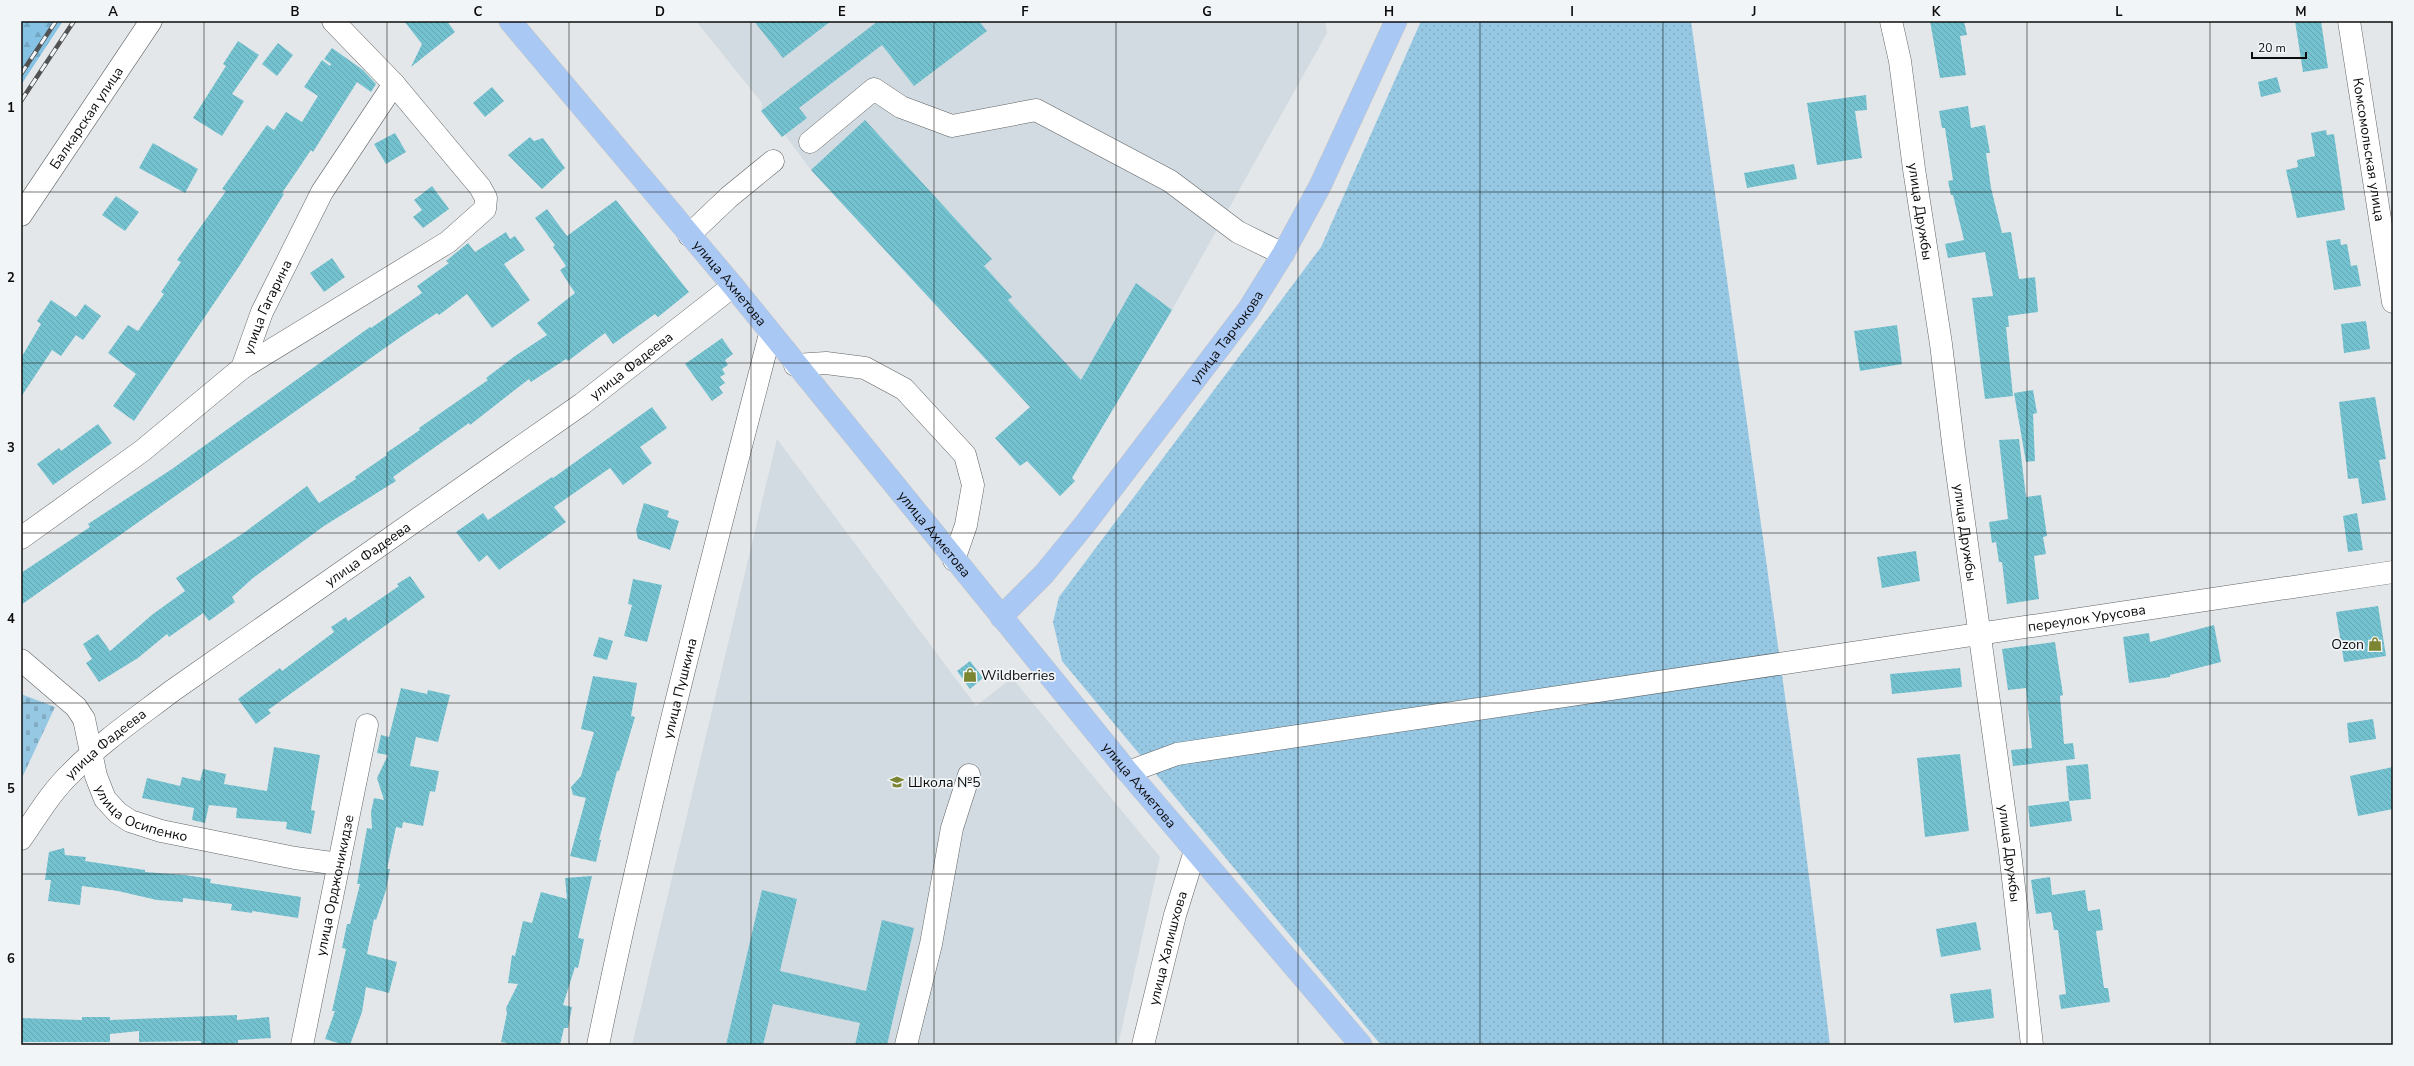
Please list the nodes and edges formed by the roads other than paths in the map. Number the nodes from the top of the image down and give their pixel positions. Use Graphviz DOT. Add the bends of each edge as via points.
graph roads {
  1 [pos="151,21"];
  2 [pos="333,21"];
  3 [pos="510,21"];
  4 [pos="1396,21"];
  5 [pos="1891,21"];
  6 [pos="2349,21"];
  7 [pos="394,84"];
  8 [pos="810,142"];
  9 [pos="773,161"];
  10 [pos="21,215"];
  11 [pos="689,235"];
  12 [pos="1283,254"];
  13 [pos="733,286"];
  14 [pos="2393,302"];
  15 [pos="770,334"];
  16 [pos="795,365"];
  17 [pos="242,368"];
  18 [pos="21,538"];
  19 [pos="954,560"];
  20 [pos="2393,572"];
  21 [pos="1001,617"];
  22 [pos="1979,634"];
  23 [pos="21,660"];
  24 [pos="367,725"];
  25 [pos="91,756"];
  26 [pos="1128,772"];
  27 [pos="969,775"];
  28 [pos="21,839"];
  29 [pos="1195,851"];
  30 [pos="339,864"];
  31 [pos="302,1045"];
  32 [pos="598,1045"];
  33 [pos="906,1045"];
  34 [pos="1143,1045"];
  35 [pos="1361,1045"];
  36 [pos="2032,1045"];
  1 -- 10 [label="street, Балкарская улица"];
  2 -- 7 [label="street"];
  3 -- 11 [label="main road, улица Ахметова"];
  4 -- 12 [label="main road, улица Тарчокова" via="1320,186"];
  5 -- 22 [label="street, улица Дружбы" via="1900,61 1941,344"];
  6 -- 14 [label="street, Комсомольская улица"];
  7 -- 17 [label="street, улица Гагарина" via="315,205 262,312"];
  7 -- 17 [label="street" via="480,187 486,198 485,209 448,242"];
  8 -- 12 [label="street" via="874,89 900,107 952,126 1036,110 1170,181 1238,232"];
  9 -- 11 [label="street" via="729,197"];
  11 -- 13 [label="main road, улица Ахметова"];
  12 -- 21 [label="main road, улица Тарчокова" via="1248,310 1085,524 1044,574"];
  13 -- 15 [label="main road, улица Ахметова"];
  13 -- 25 [label="street, улица Фадеева" via="582,404 172,691 125,726"];
  15 -- 16 [label="main road, улица Ахметова"];
  15 -- 32 [label="street, улица Пушкина" via="706,583 620,942"];
  16 -- 19 [label="main road, улица Ахметова"];
  16 -- 19 [label="street" via="826,362 864,368 904,389 966,455 973,485 966,525"];
  17 -- 18 [label="street, улица Гагарина" via="142,451"];
  19 -- 21 [label="main road, улица Ахметова"];
  20 -- 22 [label="street, переулок Урусова"];
  21 -- 26 [label="main road, улица Ахметова"];
  22 -- 26 [label="street, переулок Урусова" via="1177,754"];
  22 -- 36 [label="street, улица Дружбы" via="2010,852"];
  23 -- 25 [label="street, улица Осипенко" via="76,707 87,729"];
  24 -- 30 [label="street, улица Орджоникидзе"];
  25 -- 28 [label="street, улица Фадеева" via="71,773"];
  25 -- 30 [label="street, улица Осипенко" via="105,799 130,821 161,831 295,858"];
  26 -- 29 [label="main road, улица Ахметова"];
  27 -- 33 [label="street" via="952,828 931,944"];
  29 -- 34 [label="street, улица Халишхова" via="1175,915"];
  29 -- 35 [label="main road, улица Ахметова"];
  30 -- 31 [label="street, улица Орджоникидзе"];
}
